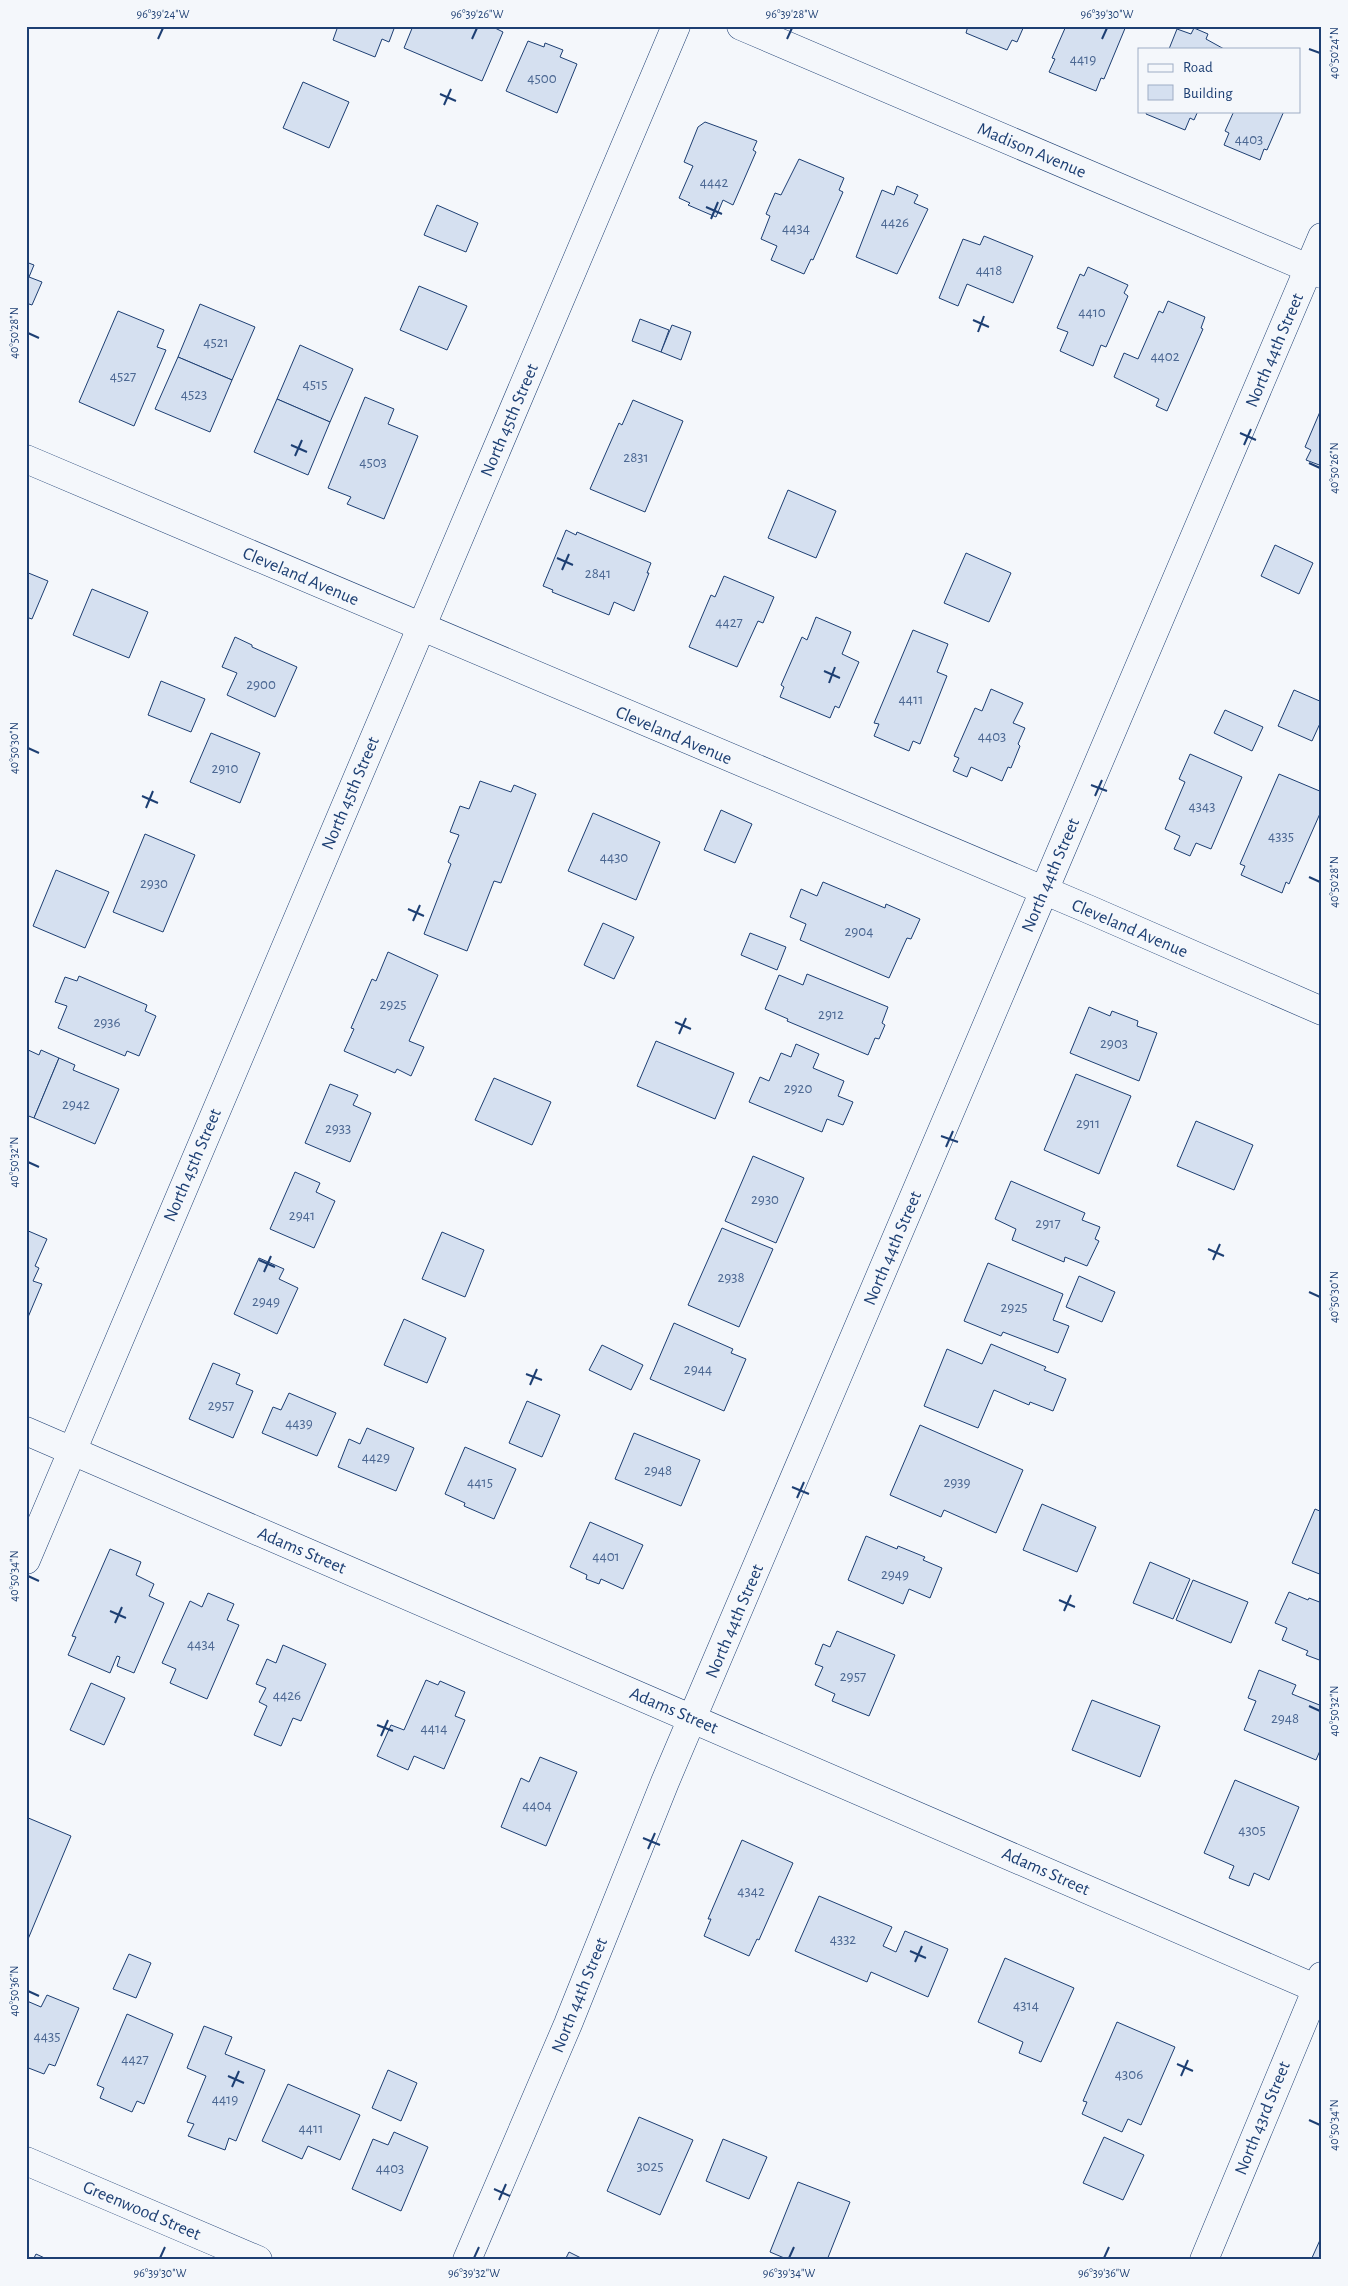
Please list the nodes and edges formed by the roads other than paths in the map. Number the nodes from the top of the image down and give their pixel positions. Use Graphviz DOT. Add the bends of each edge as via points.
graph roads {
  1 [pos="676,26"];
  2 [pos="742,26"];
  3 [pos="1322,237"];
  4 [pos="1315,271"];
  5 [pos="26,459"];
  6 [pos="421,628"];
  7 [pos="1043,890"];
  8 [pos="1322,1011"];
  9 [pos="26,1431"];
  10 [pos="71,1450"];
  11 [pos="26,1560"];
  12 [pos="693,1719"];
  13 [pos="1320,1985"];
  14 [pos="26,2161"];
  15 [pos="258,2260"];
  16 [pos="467,2260"];
  17 [pos="1204,2260"];
  1 -- 6 [label="street, North 45th Street"];
  2 -- 4 [label="street, Madison Avenue"];
  3 -- 4 [label="street, North 44th Street"];
  4 -- 7 [label="street, North 44th Street"];
  5 -- 6 [label="street, Cleveland Avenue"];
  6 -- 7 [label="street, Cleveland Avenue"];
  6 -- 10 [label="street, North 45th Street"];
  7 -- 8 [label="street, Cleveland Avenue"];
  7 -- 12 [label="street, North 44th Street"];
  9 -- 10 [label="street, Adams Street"];
  10 -- 11 [label="street, North 45th Street"];
  10 -- 12 [label="street, Adams Street"];
  12 -- 13 [label="street, Adams Street"];
  12 -- 16 [label="street, North 44th Street"];
  13 -- 17 [label="street, North 43rd Street"];
  14 -- 15 [label="street, Greenwood Street"];
}
